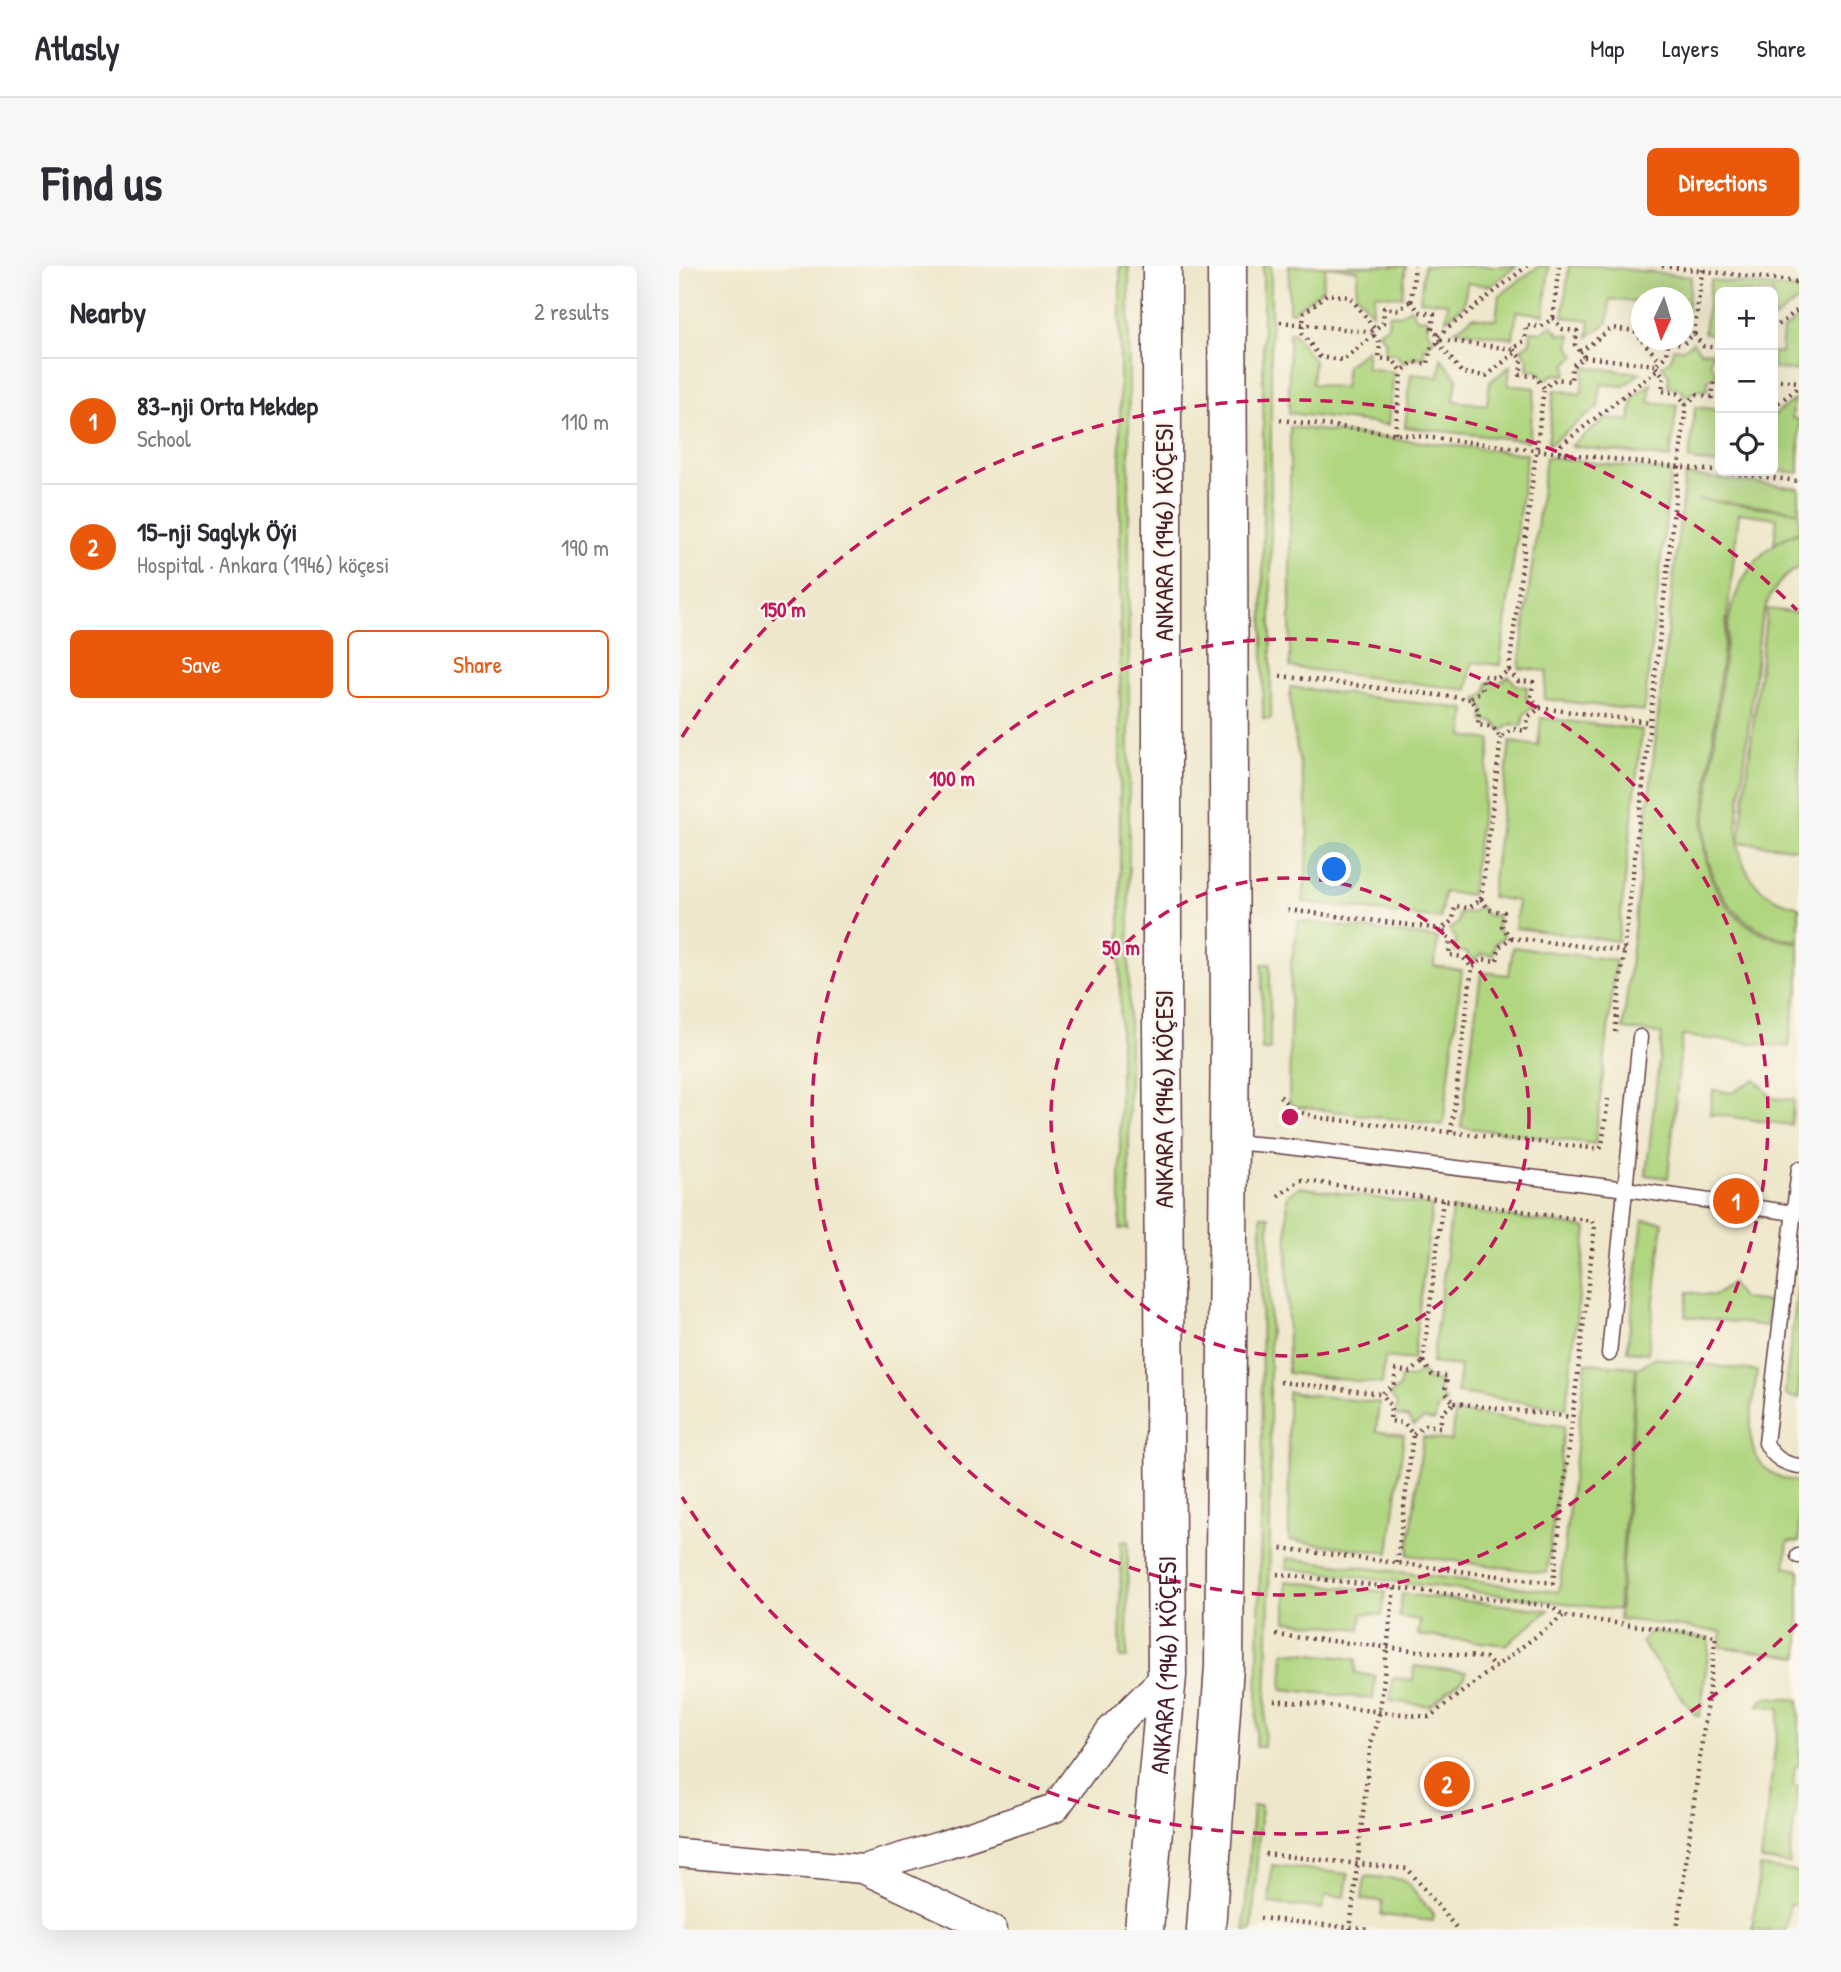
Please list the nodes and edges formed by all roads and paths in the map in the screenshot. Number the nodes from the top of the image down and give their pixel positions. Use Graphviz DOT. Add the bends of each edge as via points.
graph roads {
  1 [pos="1162,266"];
  2 [pos="1227,266"];
  3 [pos="1415,266"];
  4 [pos="1527,266"];
  5 [pos="1559,266"];
  6 [pos="1662,266"];
  7 [pos="1702,268"];
  8 [pos="1799,282"];
  9 [pos="1411,301"];
  10 [pos="1799,309"];
  11 [pos="1553,317"];
  12 [pos="1280,322"];
  13 [pos="1303,323"];
  14 [pos="1778,325"];
  15 [pos="1631,330"];
  16 [pos="1374,332"];
  17 [pos="1694,334"];
  18 [pos="1439,339"];
  19 [pos="1514,350"];
  20 [pos="1648,350"];
  21 [pos="1667,350"];
  22 [pos="1718,350"];
  23 [pos="1582,355"];
  24 [pos="1657,365"];
  25 [pos="1402,371"];
  26 [pos="1778,380"];
  27 [pos="1715,382"];
  28 [pos="1799,383"];
  29 [pos="1544,388"];
  30 [pos="1778,402"];
  31 [pos="1686,404"];
  32 [pos="1280,420"];
  33 [pos="1395,433"];
  34 [pos="1537,450"];
  35 [pos="1560,453"];
  36 [pos="1679,467"];
  37 [pos="1799,481"];
  38 [pos="1509,670"];
  39 [pos="1280,676"];
  40 [pos="1470,699"];
  41 [pos="1540,708"];
  42 [pos="1650,722"];
  43 [pos="1501,738"];
  44 [pos="1481,899"];
  45 [pos="1288,910"];
  46 [pos="1442,929"];
  47 [pos="1511,937"];
  48 [pos="1625,951"];
  49 [pos="1472,968"];
  50 [pos="1615,1036"];
  51 [pos="1640,1037"];
  52 [pos="1609,1091"];
  53 [pos="1280,1096"];
  54 [pos="1451,1132"];
  55 [pos="1228,1142"];
  56 [pos="1799,1169"];
  57 [pos="1626,1189"];
  58 [pos="1278,1196"];
  59 [pos="1443,1200"];
  60 [pos="1794,1213"];
  61 [pos="1609,1354"];
  62 [pos="1423,1362"];
  63 [pos="1280,1382"];
  64 [pos="1382,1394"];
  65 [pos="1454,1403"];
  66 [pos="1572,1418"];
  67 [pos="1413,1434"];
  68 [pos="1799,1466"];
  69 [pos="1279,1548"];
  70 [pos="1397,1563"];
  71 [pos="1277,1574"];
  72 [pos="1394,1587"];
  73 [pos="1563,1616"];
  74 [pos="1276,1635"];
  75 [pos="1387,1647"];
  76 [pos="1495,1668"];
  77 [pos="1167,1675"];
  78 [pos="1274,1700"];
  79 [pos="1380,1711"];
  80 [pos="679,1853"];
  81 [pos="1265,1854"];
  82 [pos="1358,1864"];
  83 [pos="863,1869"];
  84 [pos="1260,1917"];
  85 [pos="1351,1929"];
  86 [pos="993,1930"];
  87 [pos="1144,1930"];
  88 [pos="1206,1930"];
  89 [pos="1371,1930"];
  90 [pos="1458,1930"];
  91 [pos="1677,1930"];
  1 -- 77 [label="main road, ANKARA (1946) KÖÇESI"];
  2 -- 55 [label="main road"];
  3 -- 9 [label="path"];
  4 -- 18 [label="path"];
  5 -- 11 [label="path"];
  6 -- 7 [label="path"];
  7 -- 8 [label="path"];
  7 -- 17 [label="path"];
  9 -- 16 [label="path" via="1399,310 1384,308 1383,323"];
  9 -- 18 [label="path" via="1419,313 1434,314 1432,329"];
  10 -- 14 [label="path"];
  11 -- 19 [label="path" via="1541,327 1526,325 1525,340"];
  11 -- 23 [label="path" via="1562,329 1577,331 1575,345"];
  12 -- 13 [label="path"];
  13 -- 16 [label="path"];
  13 -- 16 [label="path" via="1302,334 1320,357 1343,360"];
  13 -- 16 [label="path" via="1304,313 1327,294 1350,297"];
  15 -- 23 [label="path" via="1612,328"];
  16 -- 25 [label="path" via="1380,343 1379,358 1393,359"];
  17 -- 22 [label="path" via="1703,346"];
  18 -- 19 [label="path"];
  18 -- 19 [label="path" via="1462,373 1486,376"];
  18 -- 25 [label="path" via="1430,349 1428,364 1413,362"];
  19 -- 29 [label="path" via="1522,360 1520,375 1535,376"];
  20 -- 24 [label="path"];
  21 -- 24 [label="path"];
  23 -- 24 [label="path"];
  23 -- 29 [label="path" via="1572,366 1571,381 1556,379"];
  24 -- 31 [label="path" via="1664,377 1662,391 1677,393"];
  24 -- 35 [label="path" via="1561,445"];
  25 -- 33 [label="path"];
  26 -- 28 [label="path"];
  27 -- 31 [label="path" via="1712,397 1697,395"];
  28 -- 30 [label="path"];
  29 -- 34 [label="path"];
  31 -- 36 [label="path"];
  32 -- 33 [label="path"];
  33 -- 34 [label="path"];
  34 -- 35 [label="path"];
  34 -- 38 [label="path"];
  35 -- 36 [label="path"];
  36 -- 37 [label="path"];
  36 -- 42 [label="path"];
  38 -- 40 [label="path" via="1498,678 1484,676 1482,691"];
  38 -- 41 [label="path" via="1518,681 1532,682 1531,696"];
  39 -- 40 [label="path"];
  40 -- 43 [label="path" via="1479,711 1478,725 1492,727"];
  41 -- 42 [label="path"];
  41 -- 43 [label="path" via="1528,717 1526,731 1512,729"];
  42 -- 48 [label="path"];
  43 -- 44 [label="path"];
  44 -- 46 [label="path" via="1469,908 1455,906 1453,920"];
  44 -- 47 [label="path" via="1489,911 1504,912 1502,926"];
  45 -- 46 [label="path"];
  46 -- 49 [label="path" via="1451,940 1449,955 1463,957"];
  47 -- 48 [label="path"];
  47 -- 49 [label="path" via="1499,947 1497,961 1483,959"];
  48 -- 50 [label="path"];
  49 -- 54 [label="path"];
  51 -- 57 [label="lane"];
  52 -- 54 [label="path" via="1602,1149"];
  53 -- 54 [label="path" via="1289,1107 1321,1118"];
  55 -- 57 [label="lane"];
  55 -- 88 [label="main road" via="1224,1666"];
  56 -- 60 [label="lane"];
  57 -- 60 [label="lane"];
  57 -- 61 [label="lane"];
  58 -- 59 [label="path" via="1301,1180"];
  59 -- 62 [label="path"];
  59 -- 66 [label="path" via="1595,1222"];
  60 -- 68 [label="lane" via="1766,1443 1780,1461"];
  62 -- 64 [label="path" via="1411,1372 1396,1370 1394,1385"];
  62 -- 65 [label="path" via="1432,1375 1447,1376 1445,1392"];
  63 -- 64 [label="path"];
  64 -- 67 [label="path" via="1391,1406 1389,1421 1404,1423"];
  65 -- 66 [label="path"];
  65 -- 67 [label="path" via="1442,1413 1440,1427 1425,1425"];
  66 -- 70 [label="path" via="1553,1583"];
  67 -- 70 [label="path"];
  69 -- 70 [label="path"];
  71 -- 72 [label="path"];
  72 -- 73 [label="path" via="1551,1606"];
  72 -- 75 [label="path"];
  73 -- 76 [label="path"];
  73 -- 91 [label="path" via="1716,1636"];
  74 -- 75 [label="path"];
  75 -- 76 [label="path" via="1486,1658"];
  75 -- 79 [label="path"];
  76 -- 79 [label="path" via="1429,1717"];
  77 -- 83 [label="street" via="1110,1731 1055,1808"];
  77 -- 87 [label="main road, ANKARA (1946) KÖÇESI"];
  78 -- 79 [label="path"];
  79 -- 82 [label="path" via="1371,1741"];
  80 -- 83 [label="street"];
  81 -- 82 [label="path"];
  82 -- 85 [label="path"];
  82 -- 90 [label="path" via="1408,1869"];
  83 -- 86 [label="street"];
  84 -- 85 [label="path"];
  85 -- 89 [label="path"];
}
